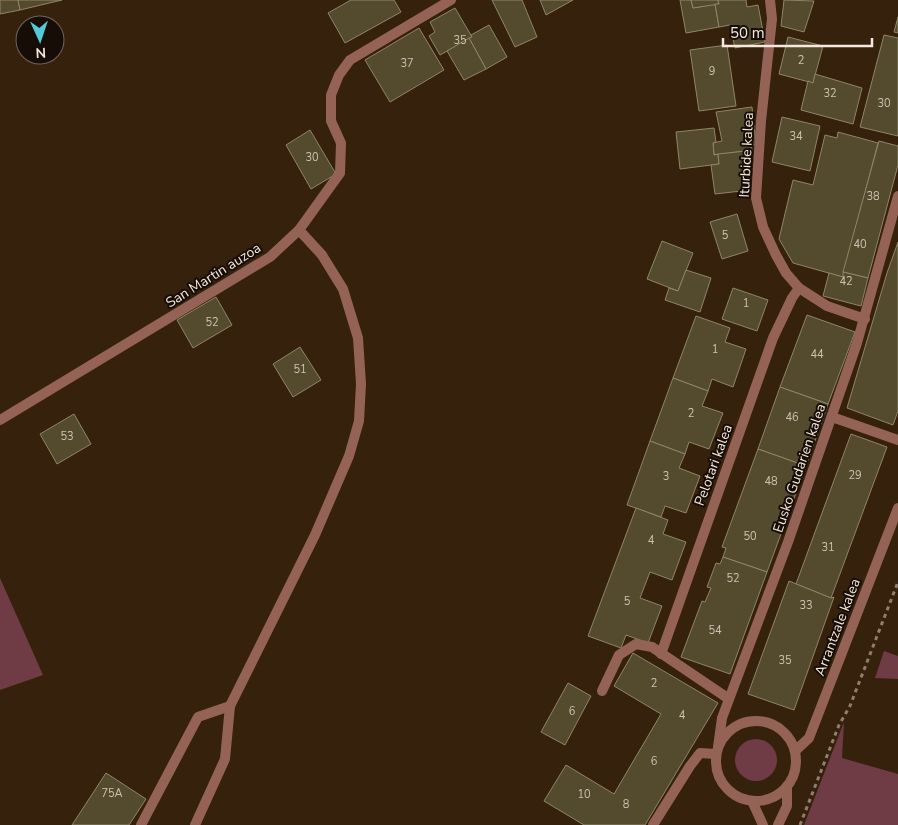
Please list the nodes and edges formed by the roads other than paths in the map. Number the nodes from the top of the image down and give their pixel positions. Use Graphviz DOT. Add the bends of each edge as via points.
graph roads {
  1 [pos="451,0"];
  2 [pos="770,0"];
  3 [pos="898,196"];
  4 [pos="299,230"];
  5 [pos="799,288"];
  6 [pos="865,319"];
  7 [pos="832,417"];
  8 [pos="0,420"];
  9 [pos="898,440"];
  10 [pos="898,508"];
  11 [pos="661,654"];
  12 [pos="602,691"];
  13 [pos="728,699"];
  14 [pos="230,706"];
  15 [pos="717,751"];
  16 [pos="795,751"];
  17 [pos="787,786"];
  18 [pos="752,801"];
  19 [pos="141,825"];
  20 [pos="195,825"];
  21 [pos="653,825"];
  22 [pos="763,825"];
  23 [pos="778,825"];
  1 -- 4 [label="street, San Martin auzoa" via="350,60 339,75 331,95 331,121 341,143 340,173"];
  2 -- 5 [label="street, Iturbide kalea" via="772,19 756,198 776,254"];
  3 -- 6 [label="street, Eusko Gudarien kalea"];
  4 -- 8 [label="street, San Martin auzoa" via="270,257"];
  4 -- 14 [label="street" via="322,255 342,288 358,338 359,421 349,456 315,535"];
  5 -- 6 [label="street, Iturbide kalea" via="827,306"];
  5 -- 11 [label="street, Pelotari kalea" via="773,338"];
  6 -- 7 [label="street, Eusko Gudarien kalea"];
  7 -- 9 [label="street"];
  7 -- 13 [label="street, Eusko Gudarien kalea"];
  10 -- 16 [label="street, Arrantzale kalea" via="809,738"];
  11 -- 12 [label="street" via="652,647 636,644 629,648 619,655"];
  11 -- 13 [label="street"];
  13 -- 15 [label="street, Eusko Gudarien kalea"];
  14 -- 19 [label="street" via="198,717"];
  14 -- 20 [label="street" via="226,759"];
  15 -- 16 [label="street" via="727,734 737,726 763,722 776,726 787,735"];
  15 -- 18 [label="street" via="717,773 724,785 734,795"];
  15 -- 21 [label="street" via="700,753"];
  16 -- 17 [label="street" via="795,771"];
  17 -- 18 [label="street" via="772,798"];
  17 -- 23 [label="street" via="787,806"];
  18 -- 22 [label="street"];
}
